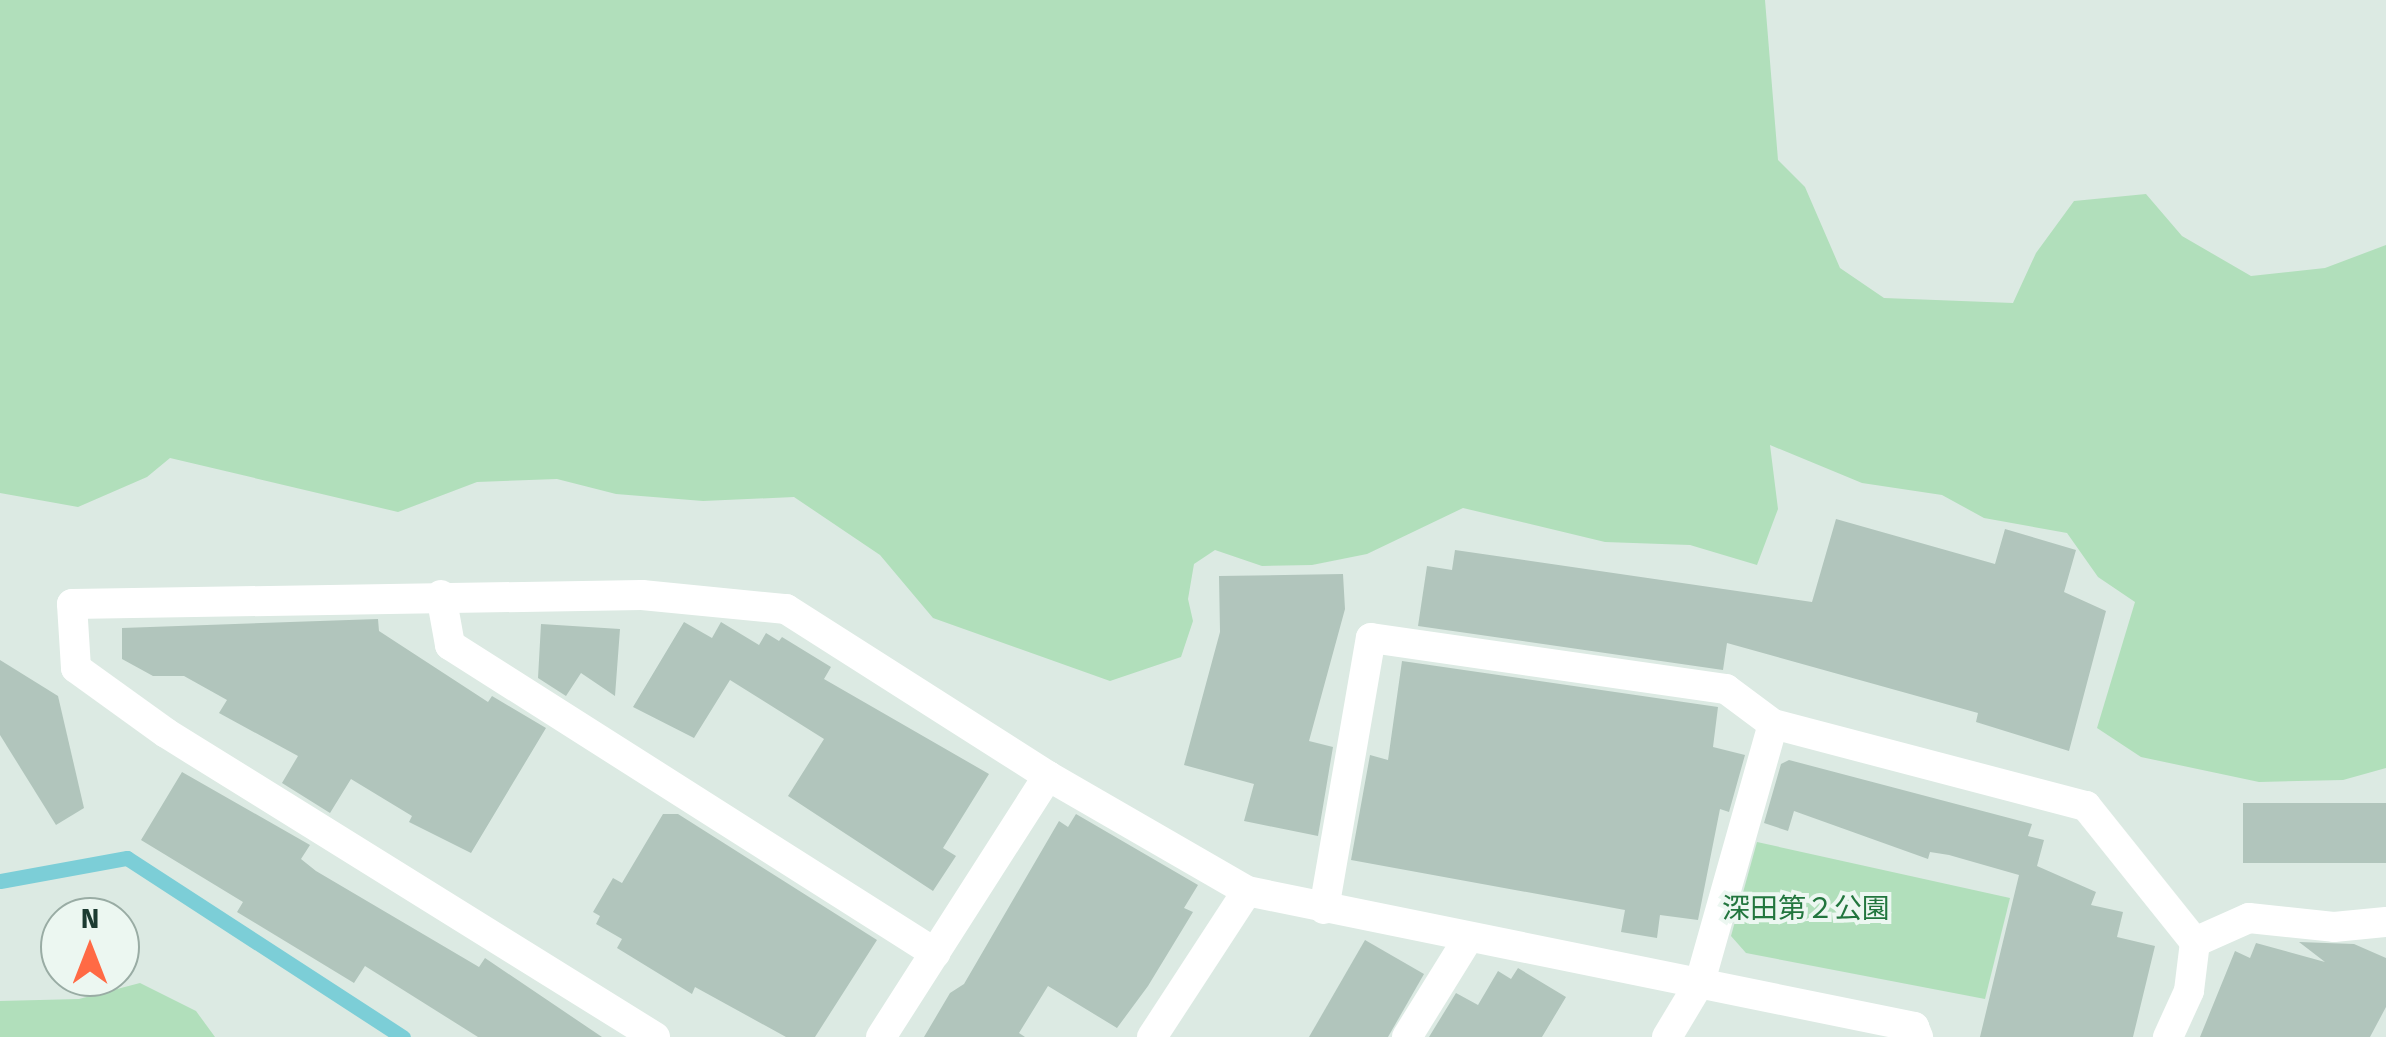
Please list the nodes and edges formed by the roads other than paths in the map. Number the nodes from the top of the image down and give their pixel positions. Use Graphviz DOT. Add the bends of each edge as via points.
graph roads {
  1 [pos="440,595"];
  2 [pos="1774,724"];
  3 [pos="1048,776"];
  4 [pos="1248,891"];
  5 [pos="1324,909"];
  6 [pos="2386,922"];
  7 [pos="1468,937"];
  8 [pos="2195,942"];
  9 [pos="935,953"];
  10 [pos="1700,982"];
  11 [pos="655,1037"];
  12 [pos="881,1037"];
  13 [pos="1152,1037"];
  14 [pos="1407,1037"];
  15 [pos="1667,1037"];
  16 [pos="1918,1037"];
  17 [pos="2168,1037"];
  1 -- 3 [label="street" via="642,595 786,609"];
  1 -- 9 [label="street" via="450,646"];
  1 -- 11 [label="street" via="72,604 76,668 166,733"];
  2 -- 5 [label="street" via="1726,690 1371,638"];
  2 -- 8 [label="street" via="2086,806"];
  2 -- 10 [label="street"];
  3 -- 4 [label="street"];
  3 -- 9 [label="street"];
  4 -- 5 [label="street"];
  4 -- 13 [label="street"];
  5 -- 7 [label="street"];
  6 -- 8 [label="street" via="2334,928 2249,918"];
  7 -- 10 [label="street"];
  7 -- 14 [label="street"];
  8 -- 17 [label="street" via="2189,992"];
  9 -- 12 [label="street"];
  10 -- 15 [label="street"];
  10 -- 16 [label="street" via="1914,1026"];
}
